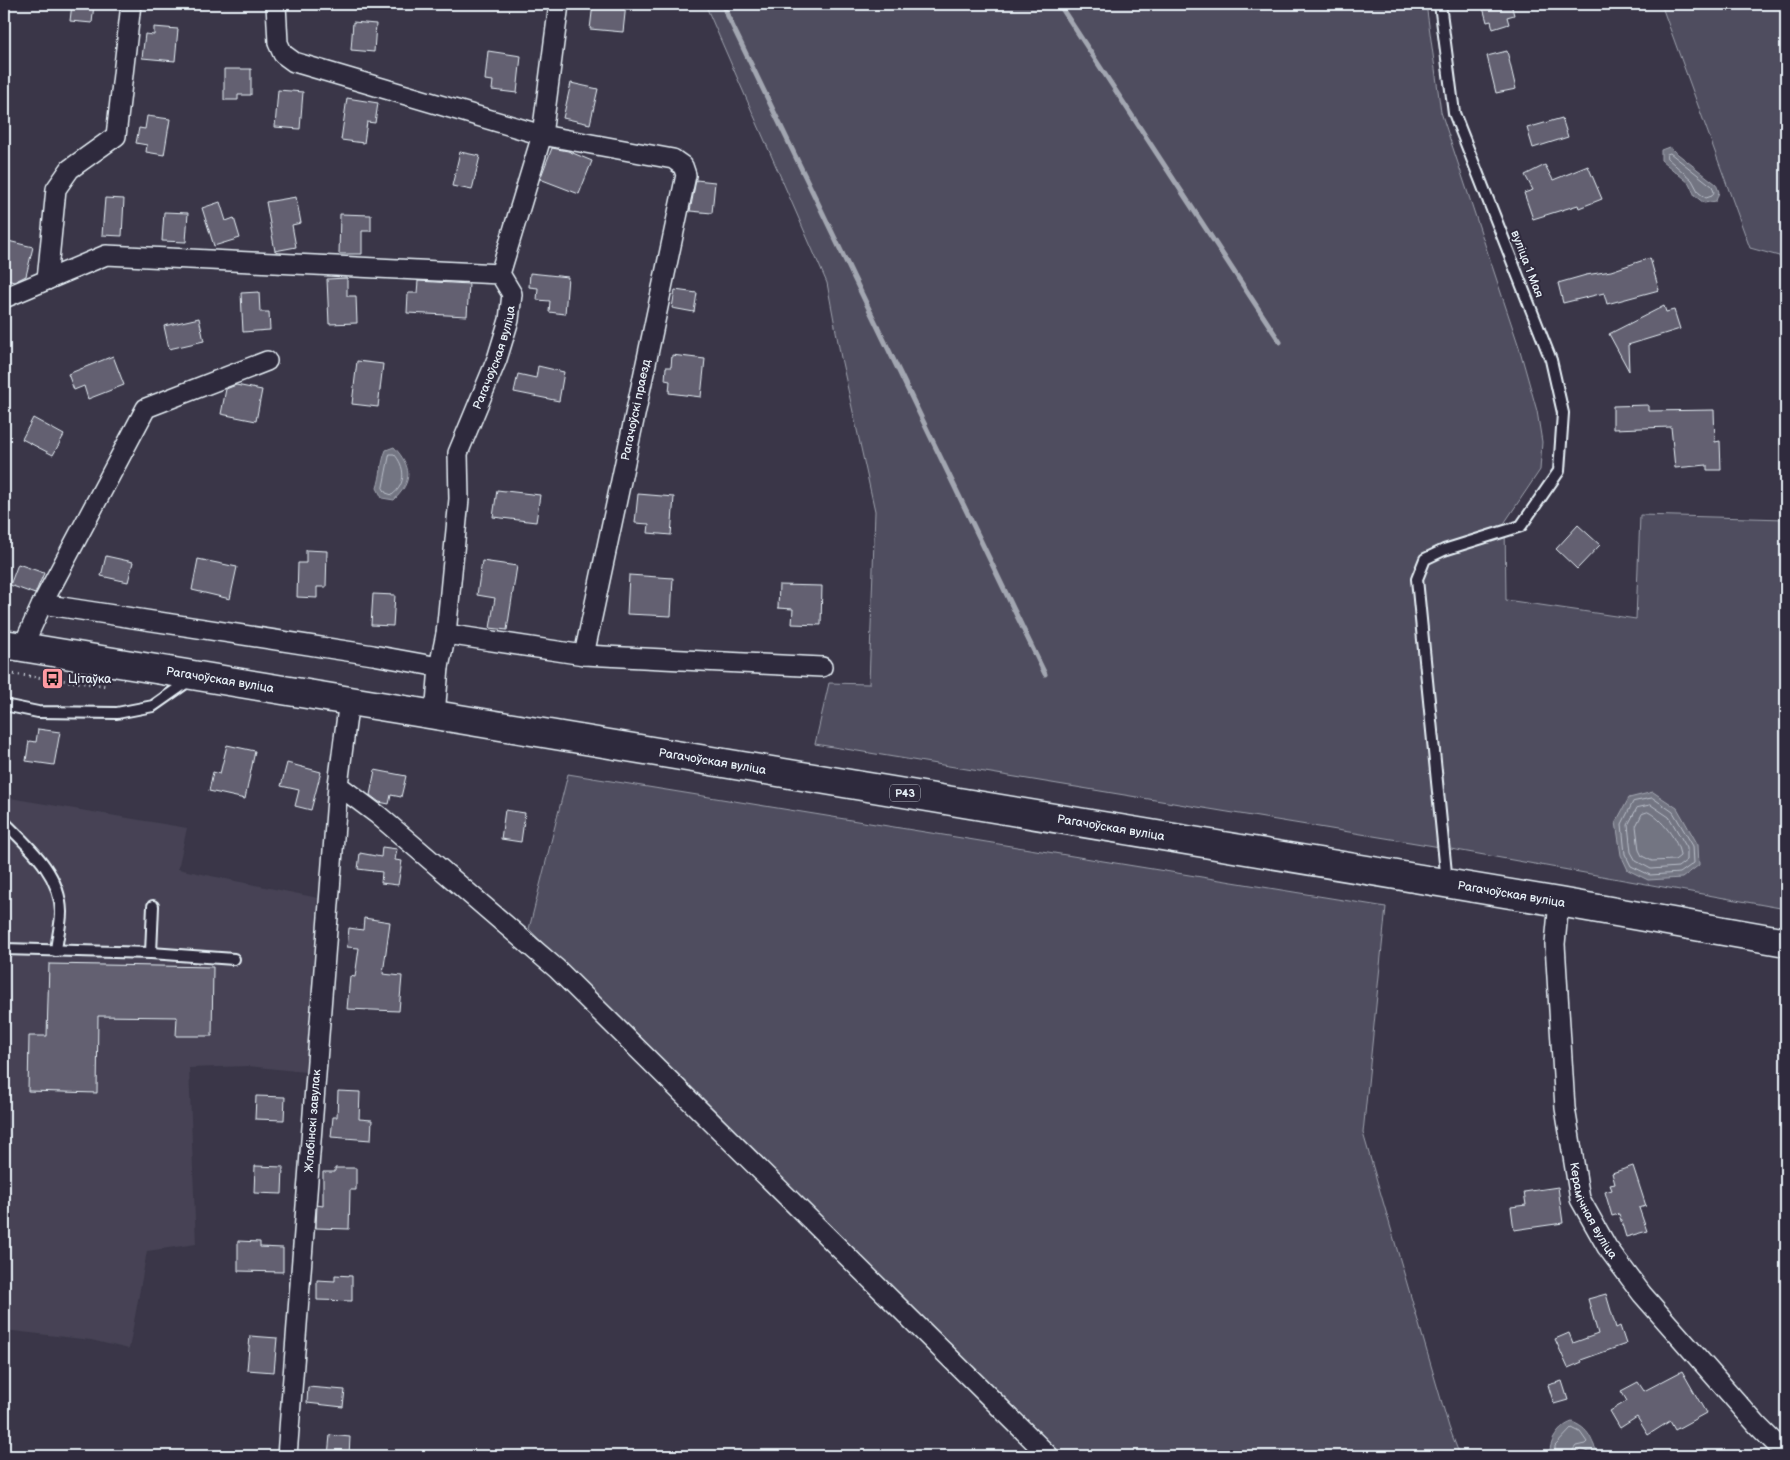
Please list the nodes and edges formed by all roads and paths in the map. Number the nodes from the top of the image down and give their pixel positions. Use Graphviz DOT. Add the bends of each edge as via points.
graph roads {
  1 [pos="131,4"];
  2 [pos="276,4"];
  3 [pos="559,4"];
  4 [pos="1440,4"];
  5 [pos="542,135"];
  6 [pos="500,274"];
  7 [pos="47,280"];
  8 [pos="4,298"];
  9 [pos="267,361"];
  10 [pos="42,604"];
  11 [pos="446,634"];
  12 [pos="13,646"];
  13 [pos="584,655"];
  14 [pos="439,667"];
  15 [pos="822,667"];
  16 [pos="196,675"];
  17 [pos="349,700"];
  18 [pos="4,705"];
  19 [pos="435,715"];
  20 [pos="338,785"];
  21 [pos="4,822"];
  22 [pos="1448,884"];
  23 [pos="1559,902"];
  24 [pos="153,906"];
  25 [pos="1786,942"];
  26 [pos="4,948"];
  27 [pos="56,951"];
  28 [pos="151,953"];
  29 [pos="234,959"];
  30 [pos="1786,1454"];
  31 [pos="287,1456"];
  32 [pos="1049,1456"];
  1 -- 7 [label="street" via="116,136 70,169 56,189"];
  2 -- 5 [label="street" via="278,43 283,54 294,62"];
  3 -- 5 [label="street"];
  4 -- 22 [label="lane, вуліца 1 Мая" via="1454,113 1551,360 1563,414 1559,471 1521,526 1444,550 1426,559 1417,579"];
  5 -- 6 [label="street"];
  5 -- 13 [label="street, Рагачоўскі праезд" via="673,159 683,166 686,176"];
  6 -- 7 [label="street" via="106,254"];
  6 -- 11 [label="street, Рагачоўская вуліца" via="512,294 509,320 498,359 458,453 459,499"];
  7 -- 8 [label="street"];
  9 -- 10 [label="street" via="146,408"];
  10 -- 12 [label="street"];
  10 -- 14 [label="street"];
  11 -- 13 [label="street"];
  11 -- 14 [label="street, Рагачоўская вуліца"];
  12 -- 16 [label="main road, Рагачоўская вуліца / Р43"];
  13 -- 15 [label="street"];
  14 -- 19 [label="street, Рагачоўская вуліца"];
  16 -- 17 [label="main road, Рагачоўская вуліца / Р43"];
  16 -- 18 [label="lane" via="153,706 117,713 38,712"];
  17 -- 19 [label="main road, Рагачоўская вуліца / Р43"];
  17 -- 20 [label="street, Жлобінскі завулак"];
  19 -- 22 [label="main road, Рагачоўская вуліца / Р43"];
  20 -- 31 [label="street, Жлобінскі завулак"];
  20 -- 32 [label="street" via="378,815 557,969"];
  21 -- 27 [label="lane" via="40,858 57,889 61,912"];
  22 -- 23 [label="main road, Рагачоўская вуліца / Р43"];
  23 -- 25 [label="main road, Рагачоўская вуліца / Р43"];
  23 -- 30 [label="street, Керамічная вуліца" via="1556,944 1565,1108 1580,1199 1606,1247 1642,1294"];
  24 -- 28 [label="lane"];
  26 -- 27 [label="lane"];
  27 -- 28 [label="lane"];
  28 -- 29 [label="lane"];
}
